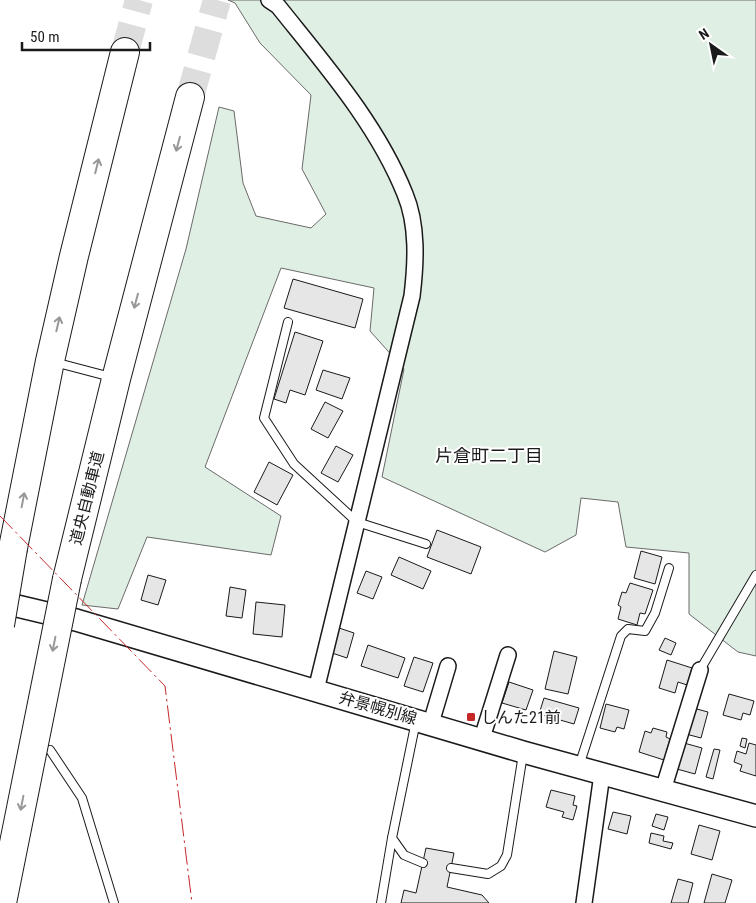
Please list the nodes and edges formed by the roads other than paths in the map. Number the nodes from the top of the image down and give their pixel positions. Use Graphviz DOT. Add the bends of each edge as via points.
graph roads {
  1 [pos="268,0"];
  2 [pos="125,52"];
  3 [pos="190,97"];
  4 [pos="288,322"];
  5 [pos="50,361"];
  6 [pos="116,379"];
  7 [pos="357,522"];
  8 [pos="426,544"];
  9 [pos="669,568"];
  10 [pos="756,575"];
  11 [pos="0,602"];
  12 [pos="0,625"];
  13 [pos="508,655"];
  14 [pos="448,666"];
  15 [pos="700,670"];
  16 [pos="316,690"];
  17 [pos="424,721"];
  18 [pos="482,738"];
  19 [pos="50,750"];
  20 [pos="523,752"];
  21 [pos="579,768"];
  22 [pos="602,774"];
  23 [pos="663,790"];
  24 [pos="756,816"];
  25 [pos="392,838"];
  26 [pos="423,863"];
  27 [pos="451,868"];
  28 [pos="2,903"];
  29 [pos="114,903"];
  30 [pos="381,903"];
  31 [pos="584,903"];
  1 -- 7 [label="street" via="278,6 361,114 406,195 412,228 416,261 412,296"];
  5 -- 2 [label="highway, one-way"];
  3 -- 6 [label="highway, 道央自動車道, one-way"];
  4 -- 7 [label="lane" via="264,418 294,464"];
  5 -- 6 [label="lane"];
  12 -- 5 [label="highway, one-way, bridge"];
  6 -- 28 [label="highway, 道央自動車道, one-way, bridge" via="67,579"];
  7 -- 8 [label="lane"];
  7 -- 16 [label="street"];
  9 -- 21 [label="lane" via="655,613 645,631 628,629 620,636"];
  10 -- 15 [label="lane"];
  11 -- 16 [label="main road, 弁景幌別線" via="76,620"];
  13 -- 18 [label="street"];
  14 -- 17 [label="street"];
  15 -- 23 [label="street"];
  16 -- 17 [label="main road, 弁景幌別線"];
  17 -- 18 [label="main road, 弁景幌別線"];
  17 -- 25 [label="lane"];
  18 -- 20 [label="main road, 弁景幌別線"];
  19 -- 29 [label="lane" via="82,798"];
  20 -- 21 [label="main road, 弁景幌別線"];
  20 -- 27 [label="lane" via="507,855 502,866 488,874"];
  21 -- 22 [label="main road, 弁景幌別線"];
  22 -- 23 [label="main road, 弁景幌別線"];
  22 -- 31 [label="street"];
  23 -- 24 [label="main road, 弁景幌別線"];
  25 -- 26 [label="lane" via="404,855"];
  25 -- 30 [label="lane"];
}
